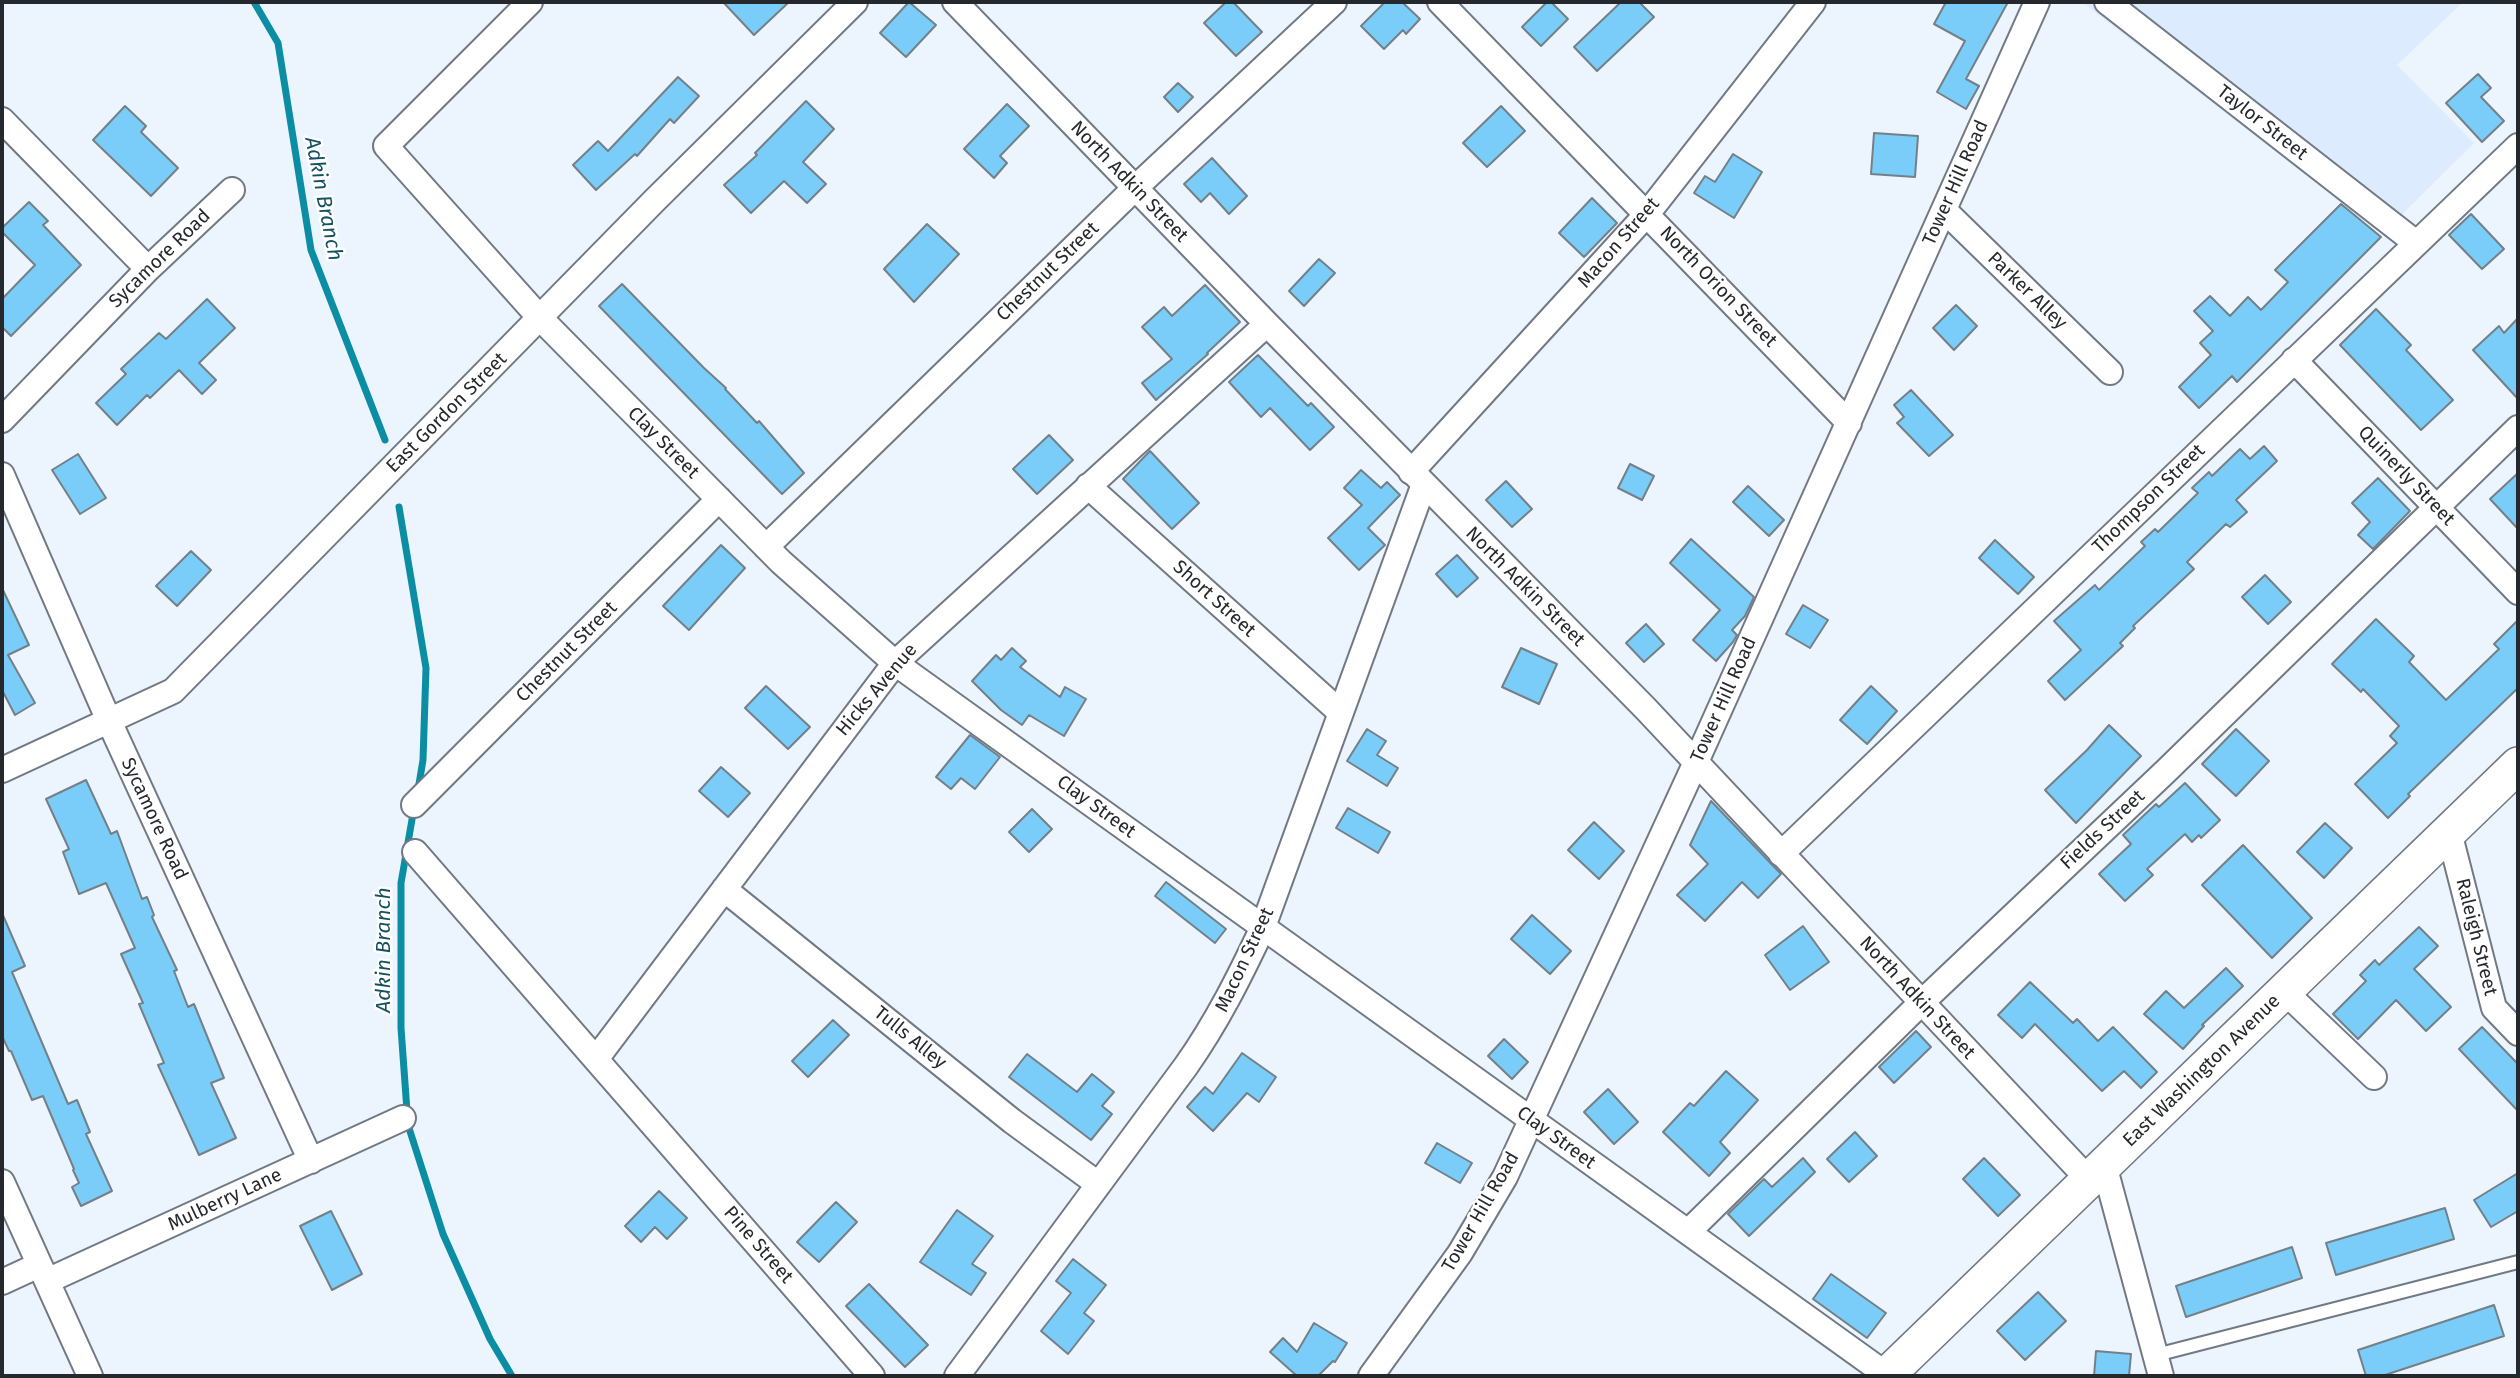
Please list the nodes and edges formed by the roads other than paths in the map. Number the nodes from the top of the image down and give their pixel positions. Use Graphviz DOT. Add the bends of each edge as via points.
graph roads {
  1 [pos="530,2"];
  2 [pos="855,2"];
  3 [pos="955,2"];
  4 [pos="1334,2"];
  5 [pos="1440,2"];
  6 [pos="1813,2"];
  7 [pos="2037,2"];
  8 [pos="2107,2"];
  9 [pos="2,120"];
  10 [pos="2518,146"];
  11 [pos="1135,188"];
  12 [pos="232,190"];
  13 [pos="1944,210"];
  14 [pos="1647,214"];
  15 [pos="2416,243"];
  16 [pos="148,269"];
  17 [pos="540,318"];
  18 [pos="1267,324"];
  19 [pos="2294,360"];
  20 [pos="2110,372"];
  21 [pos="2,420"];
  22 [pos="1849,423"];
  23 [pos="2518,428"];
  24 [pos="2,475"];
  25 [pos="1418,478"];
  26 [pos="1088,486"];
  27 [pos="719,499"];
  28 [pos="2436,508"];
  29 [pos="766,547"];
  30 [pos="2518,592"];
  31 [pos="895,663"];
  32 [pos="1340,712"];
  33 [pos="109,720"];
  34 [pos="1696,762"];
  35 [pos="2518,765"];
  36 [pos="2,770"];
  37 [pos="414,805"];
  38 [pos="2449,832"];
  39 [pos="415,852"];
  40 [pos="1781,854"];
  41 [pos="724,889"];
  42 [pos="1263,927"];
  43 [pos="2284,991"];
  44 [pos="1921,1003"];
  45 [pos="2517,1029"];
  46 [pos="596,1059"];
  47 [pos="2374,1077"];
  48 [pos="403,1118"];
  49 [pos="1531,1120"];
  50 [pos="311,1161"];
  51 [pos="2096,1173"];
  52 [pos="2,1182"];
  53 [pos="1098,1184"];
  54 [pos="1688,1232"];
  55 [pos="2518,1262"];
  56 [pos="43,1273"];
  57 [pos="2,1282"];
  58 [pos="2159,1366"];
  59 [pos="90,1376"];
  60 [pos="872,1376"];
  61 [pos="957,1376"];
  62 [pos="1371,1376"];
  63 [pos="1886,1376"];
  1 -- 17 [label="street, Clay Street" via="386,145"];
  2 -- 17 [label="street, East Gordon Street"];
  3 -- 11 [label="street, North Adkin Street"];
  4 -- 11 [label="street, Chestnut Street"];
  5 -- 14 [label="street, North Orion Street"];
  6 -- 14 [label="street, Macon Street"];
  7 -- 13 [label="street, Tower Hill Road"];
  8 -- 15 [label="street, Taylor Street"];
  9 -- 16 [label="street"];
  10 -- 15 [label="street, Thompson Street"];
  11 -- 18 [label="street, North Adkin Street"];
  11 -- 29 [label="street, Chestnut Street"];
  12 -- 16 [label="street, Sycamore Road"];
  13 -- 20 [label="street, Parker Alley"];
  13 -- 22 [label="street, Tower Hill Road"];
  14 -- 22 [label="street, North Orion Street"];
  14 -- 25 [label="street, Macon Street"];
  15 -- 19 [label="street, Thompson Street"];
  16 -- 21 [label="street, Sycamore Road"];
  17 -- 27 [label="street, Clay Street"];
  17 -- 33 [label="street, East Gordon Street" via="173,691"];
  18 -- 25 [label="street, North Adkin Street"];
  18 -- 26 [label="street, Hicks Avenue"];
  19 -- 28 [label="street, Quinerly Street"];
  19 -- 40 [label="street, Thompson Street"];
  22 -- 34 [label="street, Tower Hill Road"];
  23 -- 28 [label="street, Fields Street"];
  24 -- 33 [label="street, Sycamore Road"];
  25 -- 32 [label="street, Macon Street"];
  25 -- 34 [label="street, North Adkin Street"];
  26 -- 31 [label="street, Hicks Avenue"];
  26 -- 32 [label="street, Short Street"];
  27 -- 29 [label="street, Clay Street"];
  27 -- 37 [label="street, Chestnut Street"];
  28 -- 30 [label="street, Quinerly Street"];
  28 -- 44 [label="street, Fields Street"];
  29 -- 31 [label="street, Clay Street"];
  31 -- 41 [label="street, Hicks Avenue"];
  31 -- 42 [label="street, Clay Street"];
  32 -- 42 [label="street, Macon Street"];
  33 -- 36 [label="street, East Gordon Street"];
  33 -- 50 [label="street, Sycamore Road"];
  34 -- 40 [label="street, North Adkin Street"];
  34 -- 49 [label="street, Tower Hill Road"];
  35 -- 38 [label="street, East Washington Avenue"];
  38 -- 43 [label="street, East Washington Avenue"];
  38 -- 45 [label="street, Raleigh Street" via="2494,1009"];
  39 -- 46 [label="street"];
  40 -- 44 [label="street, North Adkin Street"];
  41 -- 46 [label="street, Hicks Avenue"];
  41 -- 53 [label="street, Tulls Alley" via="1012,1121"];
  42 -- 49 [label="street, Clay Street"];
  42 -- 53 [label="street, Macon Street" via="1213,1027"];
  43 -- 47 [label="street"];
  43 -- 51 [label="street, East Washington Avenue"];
  44 -- 51 [label="street, North Adkin Street"];
  44 -- 54 [label="street, Fields Street"];
  46 -- 60 [label="street, Pine Street"];
  48 -- 50 [label="street, Mulberry Lane"];
  49 -- 54 [label="street, Clay Street"];
  49 -- 62 [label="street, Tower Hill Road" via="1505,1177 1460,1254"];
  50 -- 56 [label="street, Mulberry Lane"];
  51 -- 58 [label="street, North Adkin Street"];
  51 -- 63 [label="street, East Washington Avenue"];
  52 -- 56 [label="street"];
  53 -- 61 [label="street, Macon Street"];
  54 -- 63 [label="street, Clay Street"];
  55 -- 58 [label="lane"];
  56 -- 57 [label="street, Mulberry Lane"];
  56 -- 59 [label="street"];
}
